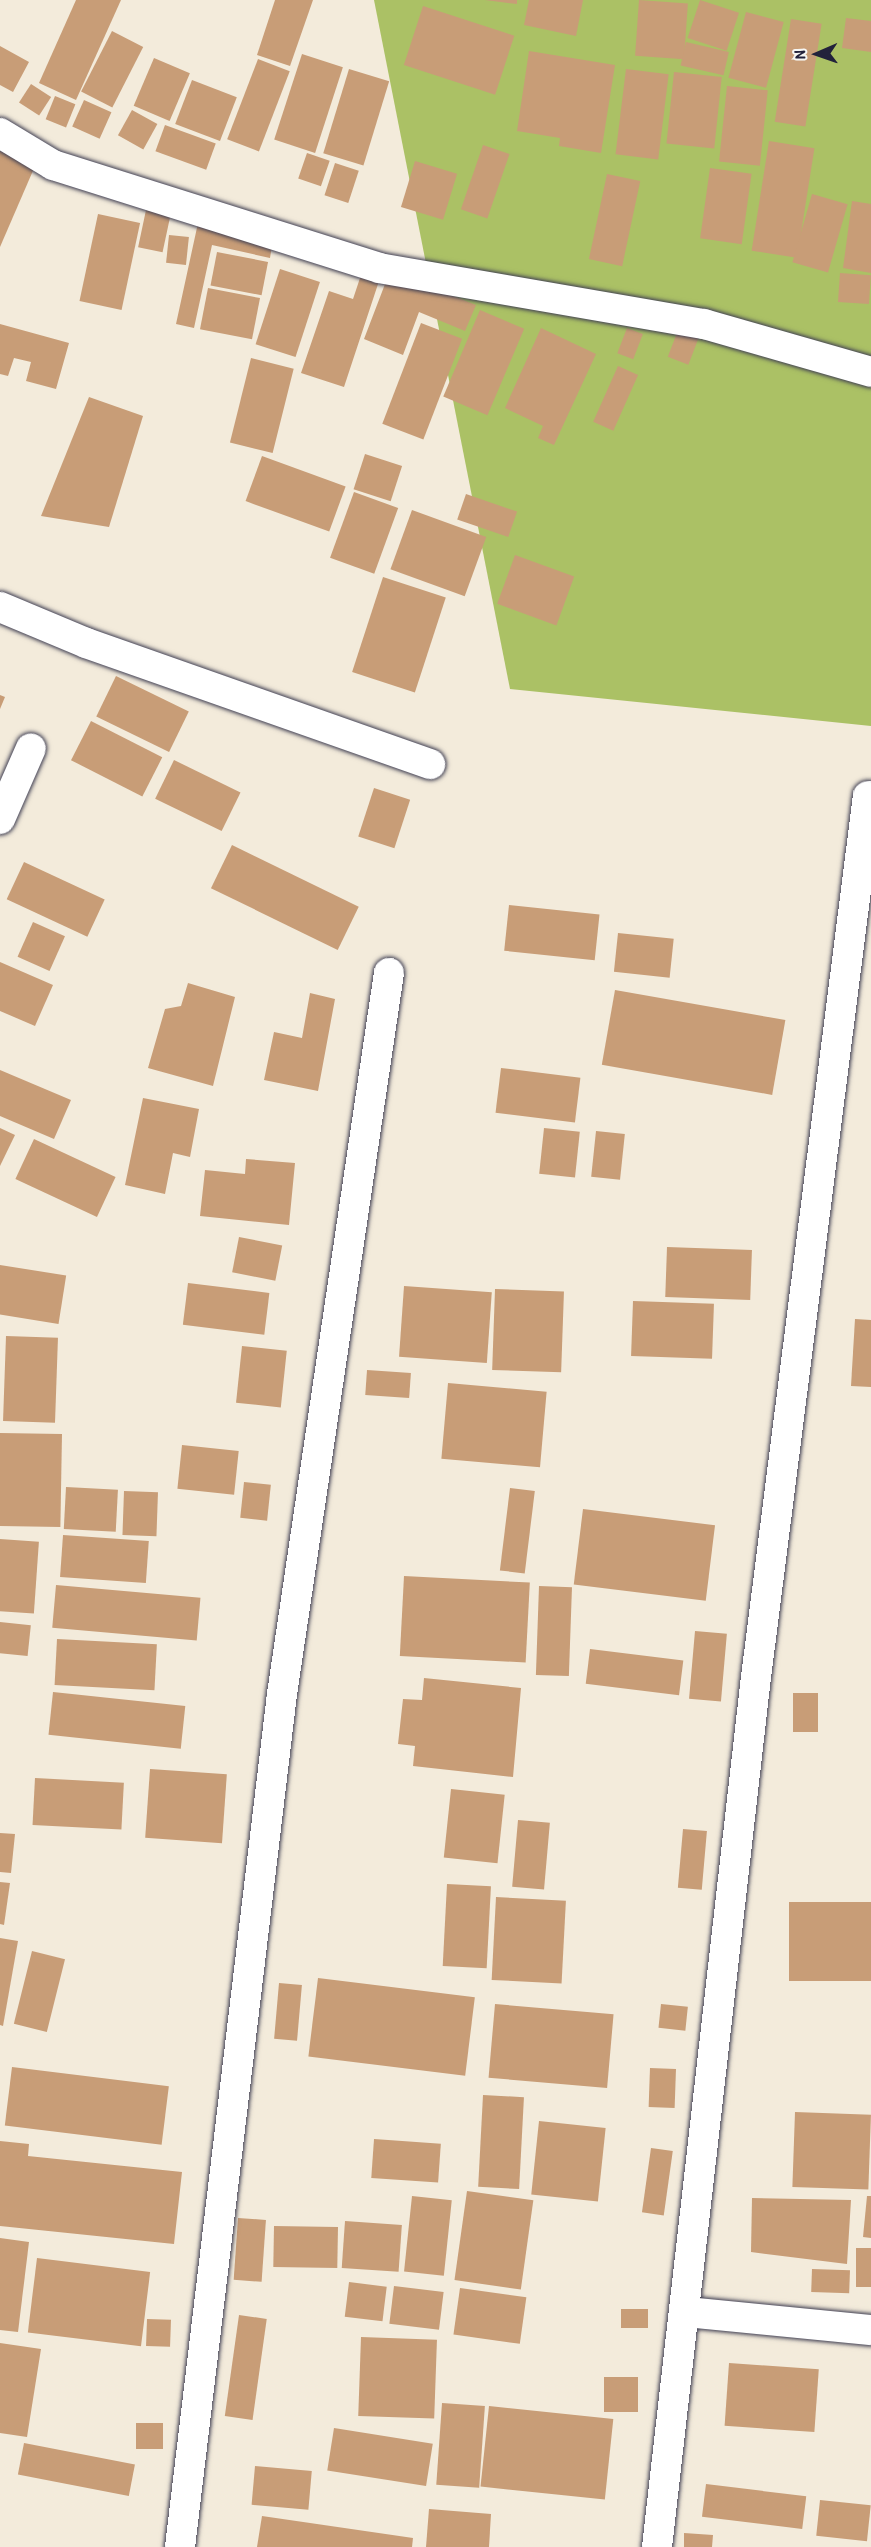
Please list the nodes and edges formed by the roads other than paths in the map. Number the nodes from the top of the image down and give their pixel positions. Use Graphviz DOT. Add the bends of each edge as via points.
graph roads {
  1 [pos="0,133"];
  2 [pos="871,372"];
  3 [pos="0,607"];
  4 [pos="32,748"];
  5 [pos="430,764"];
  6 [pos="868,796"];
  7 [pos="0,819"];
  8 [pos="390,973"];
  9 [pos="686,2313"];
  10 [pos="871,2330"];
  11 [pos="180,2547"];
  12 [pos="657,2547"];
  1 -- 2 [label="street" via="53,165 380,268 704,324"];
  3 -- 5 [label="street" via="86,643"];
  4 -- 7 [label="street"];
  6 -- 9 [label="street" via="755,1685"];
  8 -- 11 [label="street" via="282,1694"];
  9 -- 10 [label="street"];
  9 -- 12 [label="street"];
}
